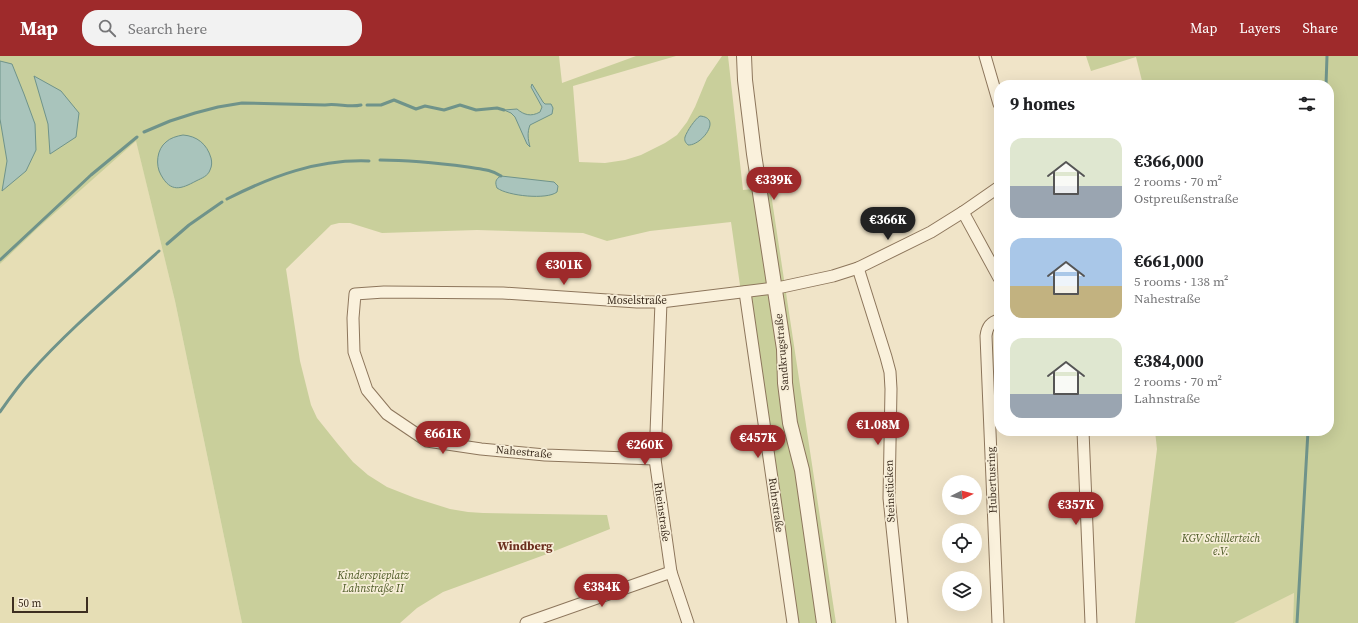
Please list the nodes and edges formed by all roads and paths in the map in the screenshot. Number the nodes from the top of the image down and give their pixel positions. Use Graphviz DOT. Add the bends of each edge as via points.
graph roads {
  1 [pos="744,56"];
  2 [pos="985,56"];
  3 [pos="994,87"];
  4 [pos="994,191"];
  5 [pos="964,212"];
  6 [pos="858,268"];
  7 [pos="994,269"];
  8 [pos="774,288"];
  9 [pos="745,292"];
  10 [pos="355,294"];
  11 [pos="661,302"];
  12 [pos="994,322"];
  13 [pos="1083,436"];
  14 [pos="655,459"];
  15 [pos="670,572"];
  16 [pos="526,623"];
  17 [pos="688,623"];
  18 [pos="793,623"];
  19 [pos="824,623"];
  20 [pos="902,623"];
  21 [pos="998,623"];
  22 [pos="1091,623"];
  1 -- 8 [label="street, Sandkrugstraße" via="755,162"];
  2 -- 3 [label="street"];
  4 -- 5 [label="street, Moselstraße"];
  5 -- 6 [label="street, Moselstraße" via="931,232"];
  5 -- 7 [label="street"];
  6 -- 8 [label="street, Moselstraße"];
  6 -- 20 [label="street, Steinstücken" via="890,372 889,498"];
  8 -- 9 [label="street, Moselstraße"];
  8 -- 19 [label="street, Sandkrugstraße" via="784,349 790,423 802,470"];
  9 -- 11 [label="street, Moselstraße"];
  9 -- 18 [label="street, Ruhrstraße"];
  10 -- 11 [label="street, Moselstraße" via="503,293"];
  10 -- 14 [label="street, Nahestraße" via="354,352 367,390 387,414 427,441 481,449"];
  11 -- 14 [label="street, Rheinstraße"];
  12 -- 21 [label="street, Hubertusring" via="987,327 986,336"];
  13 -- 22 [label="street"];
  14 -- 15 [label="street, Rheinstraße"];
  15 -- 16 [label="street"];
  15 -- 17 [label="street, Rheinstraße"];
}
